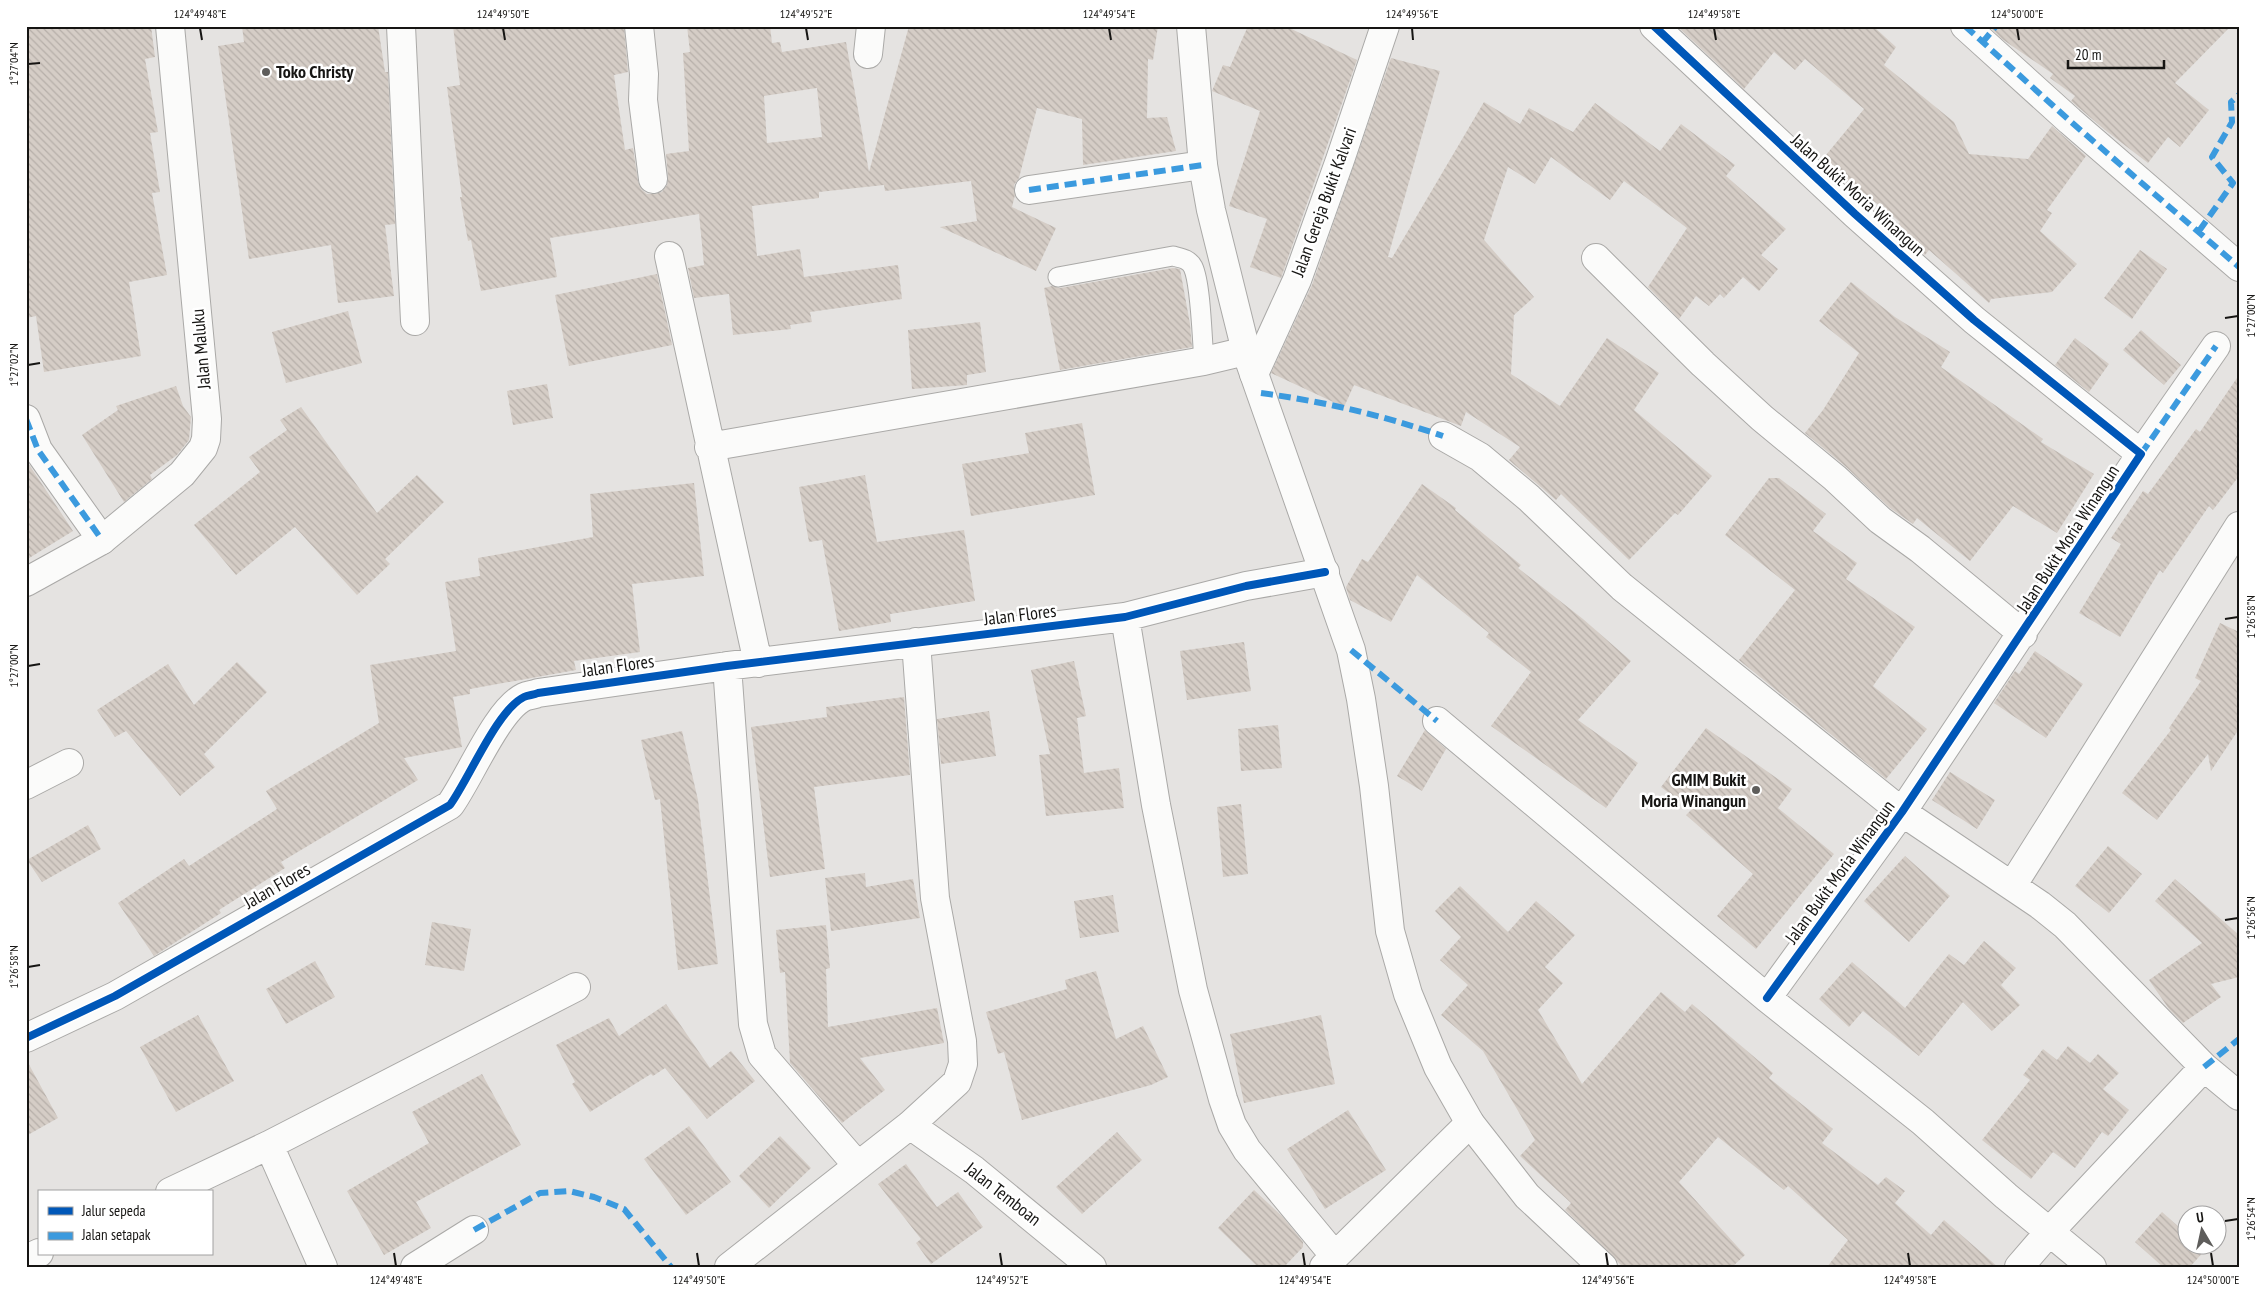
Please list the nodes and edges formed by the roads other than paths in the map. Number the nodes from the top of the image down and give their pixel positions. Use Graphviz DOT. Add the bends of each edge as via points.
graph roads {
  1 [pos="170,26"];
  2 [pos="401,26"];
  3 [pos="639,26"];
  4 [pos="871,26"];
  5 [pos="1191,26"];
  6 [pos="1384,26"];
  7 [pos="1654,26"];
  8 [pos="1981,32"];
  9 [pos="868,54"];
  10 [pos="1203,165"];
  11 [pos="653,180"];
  12 [pos="1029,190"];
  13 [pos="669,256"];
  14 [pos="1596,258"];
  15 [pos="2239,267"];
  16 [pos="1058,277"];
  17 [pos="415,321"];
  18 [pos="2216,346"];
  19 [pos="1204,361"];
  20 [pos="1250,363"];
  21 [pos="26,419"];
  22 [pos="1443,436"];
  23 [pos="709,447"];
  24 [pos="2141,454"];
  25 [pos="2239,526"];
  26 [pos="102,540"];
  27 [pos="1325,572"];
  28 [pos="26,582"];
  29 [pos="1125,617"];
  30 [pos="2023,634"];
  31 [pos="916,642"];
  32 [pos="758,663"];
  33 [pos="726,666"];
  34 [pos="1437,721"];
  35 [pos="69,763"];
  36 [pos="26,784"];
  37 [pos="1902,812"];
  38 [pos="2012,886"];
  39 [pos="576,987"];
  40 [pos="1767,998"];
  41 [pos="26,1038"];
  42 [pos="2204,1067"];
  43 [pos="2239,1096"];
  44 [pos="1470,1124"];
  45 [pos="910,1126"];
  46 [pos="269,1145"];
  47 [pos="858,1166"];
  48 [pos="174,1190"];
  49 [pos="474,1230"];
  50 [pos="2050,1231"];
  51 [pos="38,1253"];
  52 [pos="26,1259"];
  53 [pos="1329,1261"];
  54 [pos="323,1267"];
  55 [pos="416,1267"];
  56 [pos="730,1267"];
  57 [pos="1092,1267"];
  58 [pos="1603,1267"];
  59 [pos="2019,1267"];
  60 [pos="2092,1267"];
  1 -- 26 [label="street, Jalan Maluku" via="194,267 206,439 198,456 182,474"];
  2 -- 17 [label="street"];
  3 -- 11 [label="street" via="643,100"];
  4 -- 9 [label="street"];
  5 -- 10 [label="street"];
  6 -- 20 [label="street, Jalan Gereja Bukit Kalvari" via="1297,280"];
  7 -- 24 [label="street, Jalan Bukit Moria Winangun" via="1974,320"];
  8 -- 15 [label="street"];
  10 -- 12 [label="street"];
  10 -- 20 [label="street" via="1211,210"];
  13 -- 23 [label="street"];
  14 -- 30 [label="street" via="1762,418 1880,520"];
  16 -- 19 [label="lane" via="1173,256 1185,259 1192,266 1197,283"];
  18 -- 24 [label="street"];
  19 -- 20 [label="street"];
  19 -- 23 [label="street"];
  20 -- 27 [label="street"];
  21 -- 26 [label="street" via="38,450"];
  22 -- 37 [label="street" via="1480,457 1529,498 1622,586"];
  23 -- 32 [label="street"];
  24 -- 30 [label="street, Jalan Bukit Moria Winangun"];
  25 -- 38 [label="street"];
  26 -- 28 [label="street, Jalan Maluku"];
  27 -- 29 [label="street, Jalan Flores" via="1246,586"];
  27 -- 44 [label="street" via="1352,650 1361,699 1390,931 1408,994 1438,1067"];
  29 -- 31 [label="street, Jalan Flores"];
  29 -- 53 [label="street" via="1156,805 1193,990 1223,1099 1232,1125 1247,1150"];
  30 -- 37 [label="street, Jalan Bukit Moria Winangun"];
  31 -- 32 [label="street, Jalan Flores"];
  31 -- 45 [label="street" via="935,898 962,1042 963,1064 957,1082"];
  32 -- 33 [label="street, Jalan Flores"];
  33 -- 41 [label="street, Jalan Flores" via="522,698 491,734 450,805 116,996"];
  33 -- 47 [label="street" via="753,1024 762,1055"];
  34 -- 40 [label="street"];
  35 -- 36 [label="street"];
  37 -- 38 [label="street"];
  37 -- 40 [label="street, Jalan Bukit Moria Winangun"];
  38 -- 42 [label="street" via="2065,925"];
  39 -- 46 [label="street"];
  40 -- 50 [label="street" via="1923,1122"];
  42 -- 43 [label="street"];
  42 -- 50 [label="street"];
  44 -- 53 [label="street"];
  44 -- 58 [label="street" via="1527,1196"];
  45 -- 47 [label="street"];
  45 -- 57 [label="street, Jalan Temboan" via="974,1170"];
  46 -- 48 [label="street"];
  46 -- 54 [label="street"];
  47 -- 56 [label="street"];
  49 -- 55 [label="street"];
  50 -- 59 [label="street"];
  50 -- 60 [label="street"];
  51 -- 52 [label="street"];
}
